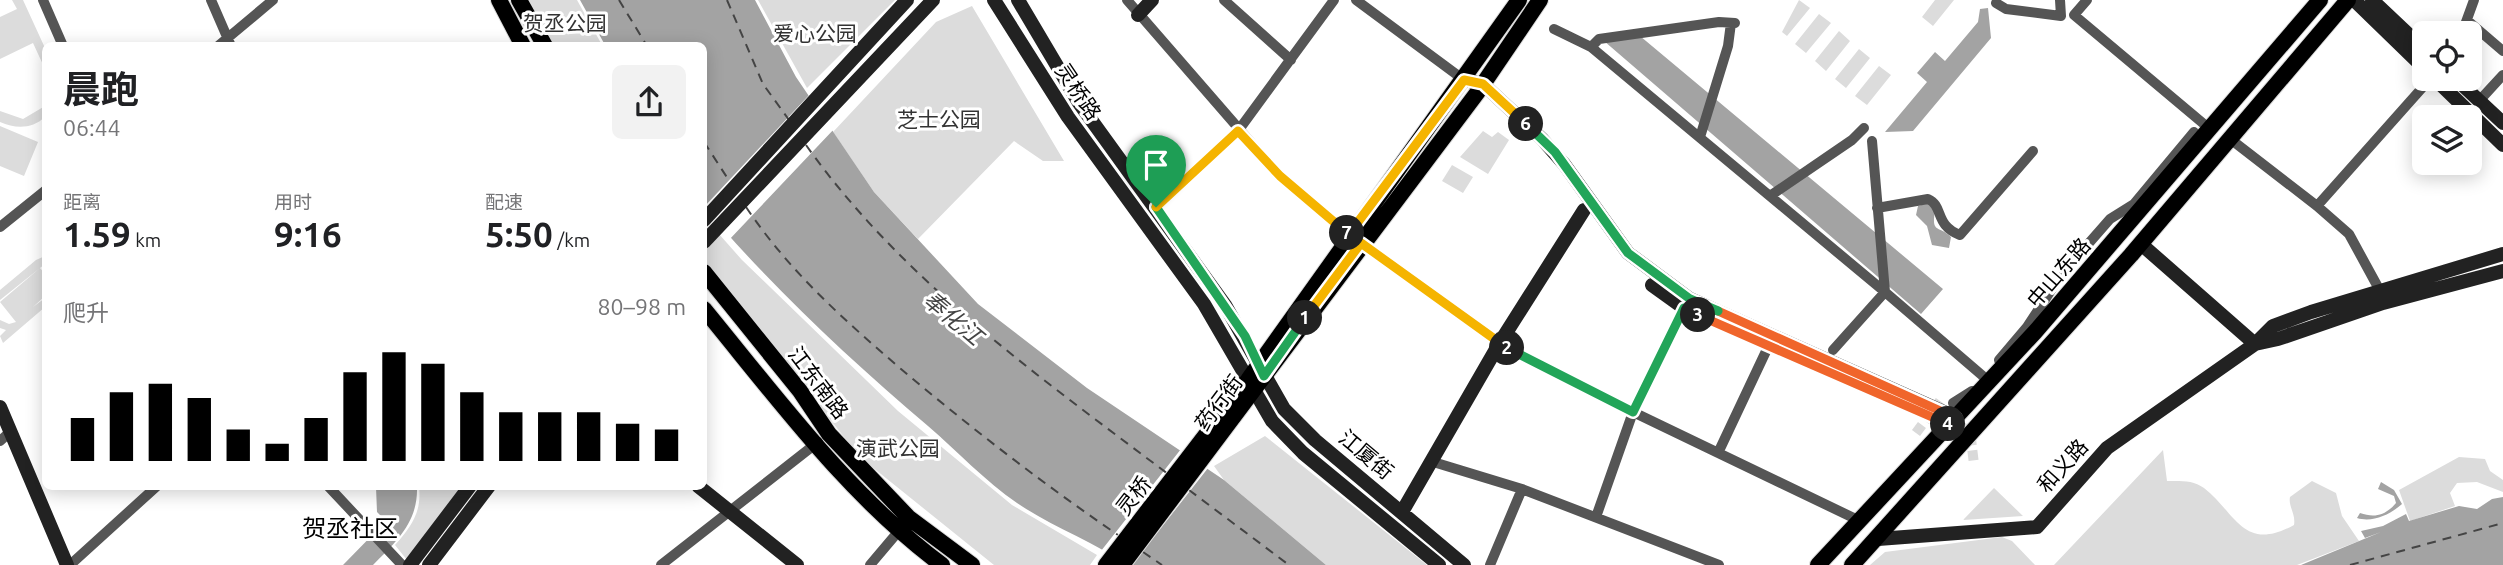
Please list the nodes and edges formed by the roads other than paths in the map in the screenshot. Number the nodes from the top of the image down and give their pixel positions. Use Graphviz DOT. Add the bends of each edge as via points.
graph roads {
  1 [pos="43,0"];
  2 [pos="211,0"];
  3 [pos="273,0"];
  4 [pos="499,0"];
  5 [pos="519,0"];
  6 [pos="907,0"];
  7 [pos="933,0"];
  8 [pos="994,0"];
  9 [pos="1018,0"];
  10 [pos="1127,0"];
  11 [pos="1152,0"];
  12 [pos="1224,0"];
  13 [pos="1334,0"];
  14 [pos="1356,0"];
  15 [pos="1519,0"];
  16 [pos="1540,0"];
  17 [pos="2060,0"];
  18 [pos="2087,0"];
  19 [pos="2320,0"];
  20 [pos="2348,0"];
  21 [pos="2354,0"];
  22 [pos="2372,0"];
  23 [pos="2474,0"];
  24 [pos="1996,3"];
  25 [pos="1138,15"];
  26 [pos="2468,21"];
  27 [pos="1554,29"];
  28 [pos="2482,33"];
  29 [pos="2412,38"];
  30 [pos="61,42"];
  31 [pos="225,42"];
  32 [pos="226,42"];
  33 [pos="521,42"];
  34 [pos="543,42"];
  35 [pos="1591,47"];
  36 [pos="2503,51"];
  37 [pos="2412,56"];
  38 [pos="1291,60"];
  39 [pos="2503,75"];
  40 [pos="1464,80"];
  41 [pos="1480,88"];
  42 [pos="2421,91"];
  43 [pos="2445,91"];
  44 [pos="2469,91"];
  45 [pos="2479,101"];
  46 [pos="2503,123"];
  47 [pos="1864,128"];
  48 [pos="2211,130"];
  49 [pos="1238,131"];
  50 [pos="1701,132"];
  51 [pos="2194,132"];
  52 [pos="2229,138"];
  53 [pos="1872,141"];
  54 [pos="2503,145"];
  55 [pos="2033,151"];
  56 [pos="42,193"];
  57 [pos="1774,194"];
  58 [pos="2317,206"];
  59 [pos="1156,207"];
  60 [pos="1877,208"];
  61 [pos="1584,209"];
  62 [pos="707,217"];
  63 [pos="0,227"];
  64 [pos="707,239"];
  65 [pos="1355,239"];
  66 [pos="2141,244"];
  67 [pos="2503,254"];
  68 [pos="2503,271"];
  69 [pos="707,276"];
  70 [pos="2379,289"];
  71 [pos="1885,292"];
  72 [pos="1684,308"];
  73 [pos="707,313"];
  74 [pos="1499,344"];
  75 [pos="2255,344"];
  76 [pos="1768,346"];
  77 [pos="1833,350"];
  78 [pos="1261,370"];
  79 [pos="1984,377"];
  80 [pos="1251,386"];
  81 [pos="0,407"];
  82 [pos="1633,412"];
  83 [pos="1953,415"];
  84 [pos="829,434"];
  85 [pos="5,437"];
  86 [pos="815,444"];
  87 [pos="1718,453"];
  88 [pos="1199,455"];
  89 [pos="1430,461"];
  90 [pos="1522,489"];
  91 [pos="153,490"];
  92 [pos="332,490"];
  93 [pos="467,490"];
  94 [pos="486,490"];
  95 [pos="703,490"];
  96 [pos="730,511"];
  97 [pos="1402,512"];
  98 [pos="1596,517"];
  99 [pos="909,518"];
  100 [pos="1860,521"];
  101 [pos="897,531"];
  102 [pos="1878,539"];
  103 [pos="69,565"];
  104 [pos="402,565"];
  105 [pos="410,565"];
  106 [pos="429,565"];
  107 [pos="661,565"];
  108 [pos="797,565"];
  109 [pos="870,565"];
  110 [pos="943,565"];
  111 [pos="972,565"];
  112 [pos="1107,565"];
  113 [pos="1122,565"];
  114 [pos="1439,565"];
  115 [pos="1464,565"];
  116 [pos="1490,565"];
  117 [pos="1719,565"];
  118 [pos="1818,565"];
  119 [pos="1852,565"];
  1 -- 30 [label="street"];
  2 -- 31 [label="street"];
  3 -- 32 [label="street"];
  4 -- 33 [label="main road"];
  5 -- 34 [label="main road"];
  6 -- 62 [label="main road"];
  7 -- 64 [label="main road"];
  8 -- 80 [label="main road, 灵桥路" via="1068,117 1175,259"];
  9 -- 59 [label="main road, 灵桥路" via="1079,103"];
  10 -- 25 [label="street"];
  11 -- 25 [label="main road"];
  12 -- 38 [label="street"];
  13 -- 38 [label="street"];
  14 -- 40 [label="street"];
  15 -- 40 [label="main road, 药行街"];
  16 -- 41 [label="main road, 药行街"];
  17 -- 24 [label="street" via="2061,16 2006,9"];
  18 -- 48 [label="street" via="2074,15"];
  19 -- 48 [label="main road, 中山东路"];
  20 -- 52 [label="main road, 中山东路"];
  21 -- 37 [label="main road"];
  22 -- 29 [label="main road"];
  23 -- 26 [label="street"];
  25 -- 49 [label="street"];
  27 -- 35 [label="street"];
  28 -- 36 [label="street"];
  35 -- 50 [label="street"];
  35 -- 50 [label="street" via="1599,39 1733,23"];
  38 -- 49 [label="street"];
  39 -- 45 [label="street"];
  40 -- 41 [label="main road"];
  40 -- 65 [label="main road, 药行街"];
  41 -- 61 [label="main road" via="1549,158"];
  41 -- 65 [label="main road, 药行街"];
  41 -- 83 [label="main road" via="1555,152 1610,232 1653,274 1690,299"];
  42 -- 58 [label="street"];
  43 -- 54 [label="main road"];
  44 -- 45 [label="main road"];
  45 -- 46 [label="main road"];
  47 -- 57 [label="street"];
  48 -- 83 [label="main road, 中山东路"];
  49 -- 59 [label="street"];
  49 -- 65 [label="street" via="1280,176"];
  50 -- 57 [label="street"];
  51 -- 79 [label="street, 中山东路" via="2134,204 2110,219 2077,257"];
  52 -- 58 [label="street"];
  52 -- 66 [label="main road, 中山东路"];
  53 -- 60 [label="street"];
  55 -- 60 [label="street" via="1960,236 1944,225 1938,207 1928,199"];
  56 -- 63 [label="street"];
  57 -- 71 [label="street"];
  58 -- 70 [label="street" via="2349,234"];
  59 -- 78 [label="main road, 灵桥路" via="1225,305"];
  60 -- 71 [label="street"];
  61 -- 72 [label="main road" via="1622,259"];
  61 -- 74 [label="main road"];
  65 -- 74 [label="street"];
  65 -- 78 [label="main road, 药行街"];
  66 -- 75 [label="main road"];
  66 -- 102 [label="main road, 中山东路"];
  67 -- 70 [label="main road, 和义路"];
  68 -- 75 [label="main road, 和义路"];
  69 -- 84 [label="main road, 江东南路"];
  70 -- 75 [label="main road, 和义路" via="2273,326"];
  71 -- 77 [label="street"];
  71 -- 79 [label="street"];
  72 -- 76 [label="main road"];
  72 -- 82 [label="street"];
  73 -- 86 [label="main road, 江东南路"];
  74 -- 82 [label="street"];
  74 -- 89 [label="main road"];
  75 -- 102 [label="main road, 和义路" via="2107,448 2036,527"];
  76 -- 83 [label="main road"];
  76 -- 87 [label="street"];
  78 -- 80 [label="main road, 药行街"];
  78 -- 97 [label="main road, 江厦街" via="1293,420"];
  79 -- 83 [label="street, 中山东路"];
  80 -- 88 [label="main road, 药行街"];
  80 -- 114 [label="main road, 江厦街" via="1272,421 1303,453"];
  81 -- 85 [label="main road"];
  82 -- 87 [label="street"];
  82 -- 98 [label="street"];
  83 -- 100 [label="main road, 中山东路"];
  84 -- 86 [label="street"];
  84 -- 99 [label="main road, 江东南路"];
  85 -- 103 [label="main road"];
  86 -- 96 [label="street"];
  86 -- 101 [label="main road, 江东南路"];
  87 -- 100 [label="street"];
  88 -- 112 [label="main road, 灵桥"];
  88 -- 113 [label="main road, 灵桥"];
  89 -- 90 [label="street"];
  89 -- 97 [label="main road"];
  90 -- 98 [label="street"];
  90 -- 116 [label="street"];
  91 -- 103 [label="street"];
  92 -- 104 [label="street"];
  93 -- 105 [label="main road"];
  94 -- 106 [label="main road"];
  95 -- 96 [label="main road"];
  96 -- 107 [label="street"];
  96 -- 108 [label="main road"];
  97 -- 115 [label="main road, 江厦街"];
  98 -- 117 [label="street"];
  99 -- 101 [label="street"];
  99 -- 111 [label="main road, 江东南路"];
  100 -- 118 [label="main road, 中山东路"];
  101 -- 109 [label="street"];
  101 -- 110 [label="main road, 江东南路"];
  102 -- 119 [label="main road, 中山东路"];
}
